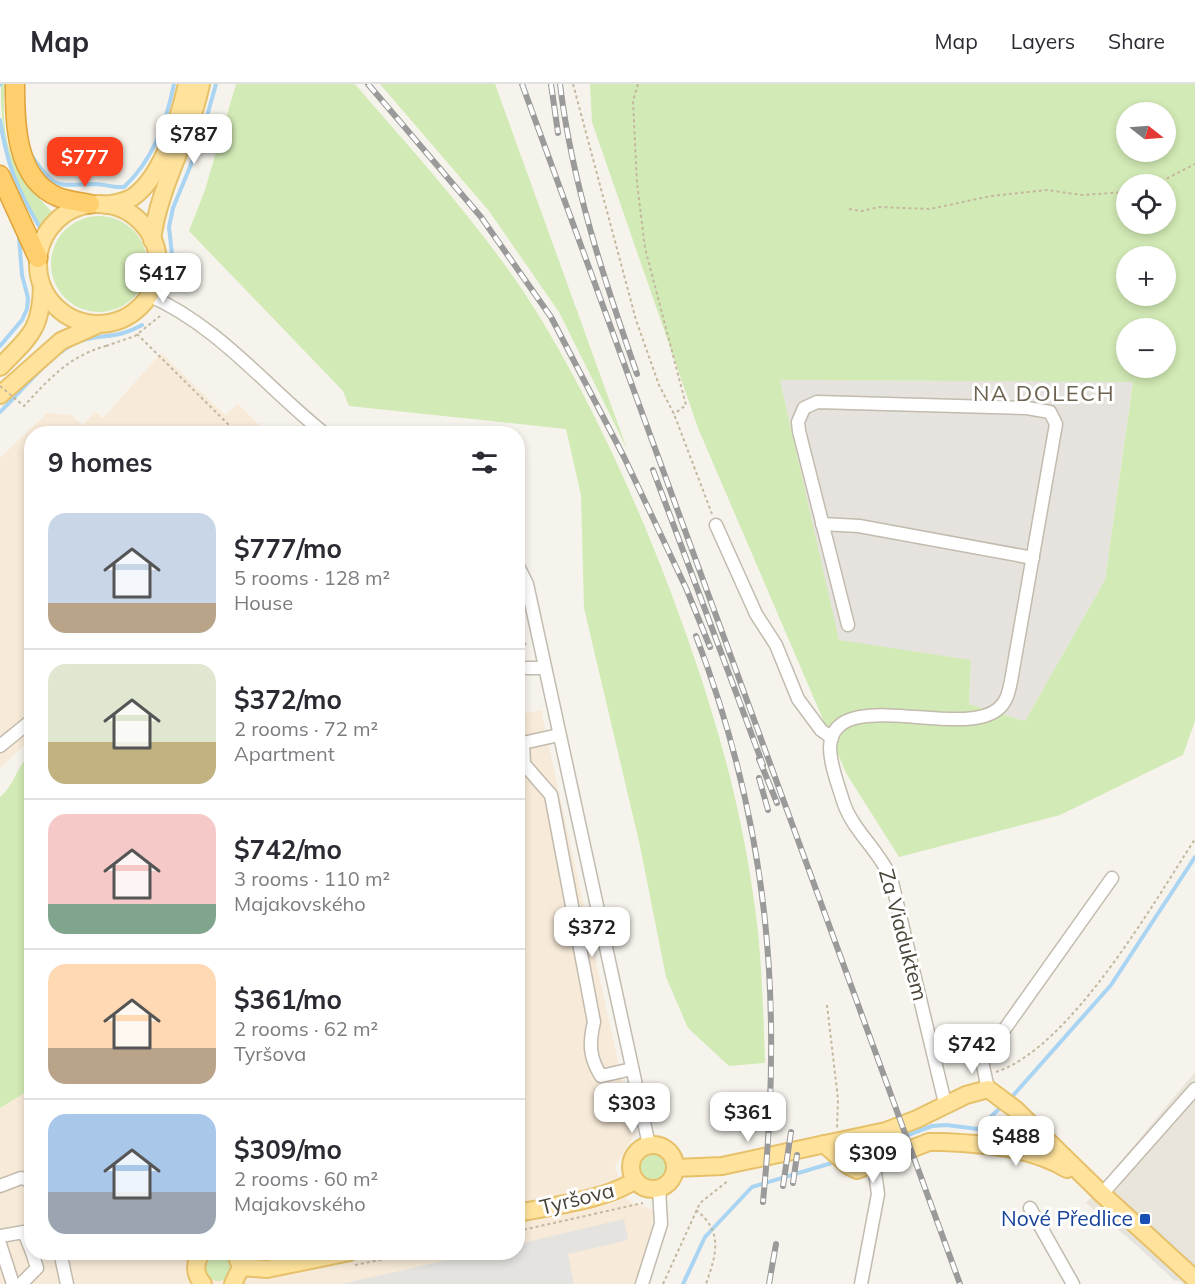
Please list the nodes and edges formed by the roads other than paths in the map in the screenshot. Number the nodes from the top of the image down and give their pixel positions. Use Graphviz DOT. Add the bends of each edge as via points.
graph roads {
  1 [pos="15,84"];
  2 [pos="187,84"];
  3 [pos="201,84"];
  4 [pos="0,175"];
  5 [pos="98,205"];
  6 [pos="152,240"];
  7 [pos="38,258"];
  8 [pos="42,287"];
  9 [pos="148,295"];
  10 [pos="101,324"];
  11 [pos="0,367"];
  12 [pos="0,395"];
  13 [pos="316,426"];
  14 [pos="822,524"];
  15 [pos="716,525"];
  16 [pos="1033,558"];
  17 [pos="525,580"];
  18 [pos="848,625"];
  19 [pos="525,668"];
  20 [pos="545,668"];
  21 [pos="24,726"];
  22 [pos="559,735"];
  23 [pos="832,738"];
  24 [pos="525,743"];
  25 [pos="0,746"];
  26 [pos="525,765"];
  27 [pos="1112,878"];
  28 [pos="632,1069"];
  29 [pos="992,1086"];
  30 [pos="1193,1095"];
  31 [pos="945,1103"];
  32 [pos="649,1145"];
  33 [pos="836,1152"];
  34 [pos="873,1165"];
  35 [pos="675,1168"];
  36 [pos="24,1179"];
  37 [pos="635,1180"];
  38 [pos="0,1186"];
  39 [pos="660,1188"];
  40 [pos="1102,1194"];
  41 [pos="1030,1208"];
  42 [pos="525,1212"];
  43 [pos="24,1232"];
  44 [pos="0,1236"];
  45 [pos="0,1244"];
  46 [pos="34,1260"];
  47 [pos="62,1260"];
  48 [pos="197,1260"];
  49 [pos="238,1260"];
  50 [pos="349,1260"];
  51 [pos="1195,1279"];
  52 [pos="200,1283"];
  53 [pos="13,1284"];
  54 [pos="21,1284"];
  55 [pos="67,1284"];
  56 [pos="234,1284"];
  57 [pos="642,1284"];
  58 [pos="861,1284"];
  59 [pos="1073,1284"];
  1 -- 5 [label="highway" via="16,133 30,169 52,194"];
  2 -- 5 [label="main road" via="170,140 150,178 132,198"];
  3 -- 6 [label="main road" via="184,141 157,207"];
  4 -- 7 [label="highway"];
  5 -- 6 [label="main road" via="133,216"];
  5 -- 7 [label="main road" via="71,210 55,222 43,239"];
  6 -- 9 [label="main road" via="157,268"];
  7 -- 8 [label="main road"];
  8 -- 10 [label="main road" via="62,312 80,321"];
  8 -- 11 [label="main road" via="37,325"];
  9 -- 10 [label="main road" via="128,315"];
  9 -- 13 [label="street" via="205,329 251,365"];
  10 -- 12 [label="main road" via="61,341"];
  14 -- 16 [label="street" via="859,526"];
  14 -- 16 [label="street" via="798,431 800,414 809,404 1044,410 1050,412 1056,424"];
  14 -- 18 [label="street"];
  15 -- 23 [label="street" via="756,614 776,645 801,705"];
  16 -- 23 [label="street" via="1011,681 998,710 976,720 860,715 842,724"];
  17 -- 20 [label="street"];
  19 -- 20 [label="street"];
  20 -- 22 [label="street"];
  21 -- 25 [label="street"];
  22 -- 24 [label="street"];
  22 -- 28 [label="street"];
  23 -- 31 [label="street, Za Viaduktem" via="834,772 845,807 891,878"];
  26 -- 28 [label="street" via="551,795 594,1022 589,1043 593,1064 601,1076"];
  27 -- 29 [label="street" via="982,1061"];
  28 -- 32 [label="street"];
  29 -- 31 [label="main road"];
  29 -- 40 [label="main road"];
  30 -- 40 [label="street"];
  31 -- 33 [label="main road" via="917,1119"];
  32 -- 35 [label="main road" via="668,1150"];
  32 -- 37 [label="main road, Tyršova" via="632,1159"];
  33 -- 34 [label="main road" via="857,1170"];
  33 -- 35 [label="main road"];
  34 -- 40 [label="main road" via="929,1142 962,1143 1048,1157"];
  34 -- 58 [label="street" via="878,1194"];
  35 -- 39 [label="main road" via="670,1180"];
  36 -- 38 [label="street"];
  37 -- 39 [label="main road, Tyršova" via="646,1188"];
  37 -- 42 [label="main road, Tyršova" via="609,1192"];
  39 -- 57 [label="street" via="661,1224"];
  40 -- 51 [label="main road"];
  41 -- 59 [label="street"];
  43 -- 44 [label="street"];
  45 -- 53 [label="street"];
  46 -- 54 [label="street" via="37,1268"];
  47 -- 55 [label="street"];
  48 -- 52 [label="main road"];
  49 -- 50 [label="main road" via="276,1268"];
  49 -- 56 [label="main road"];
}
